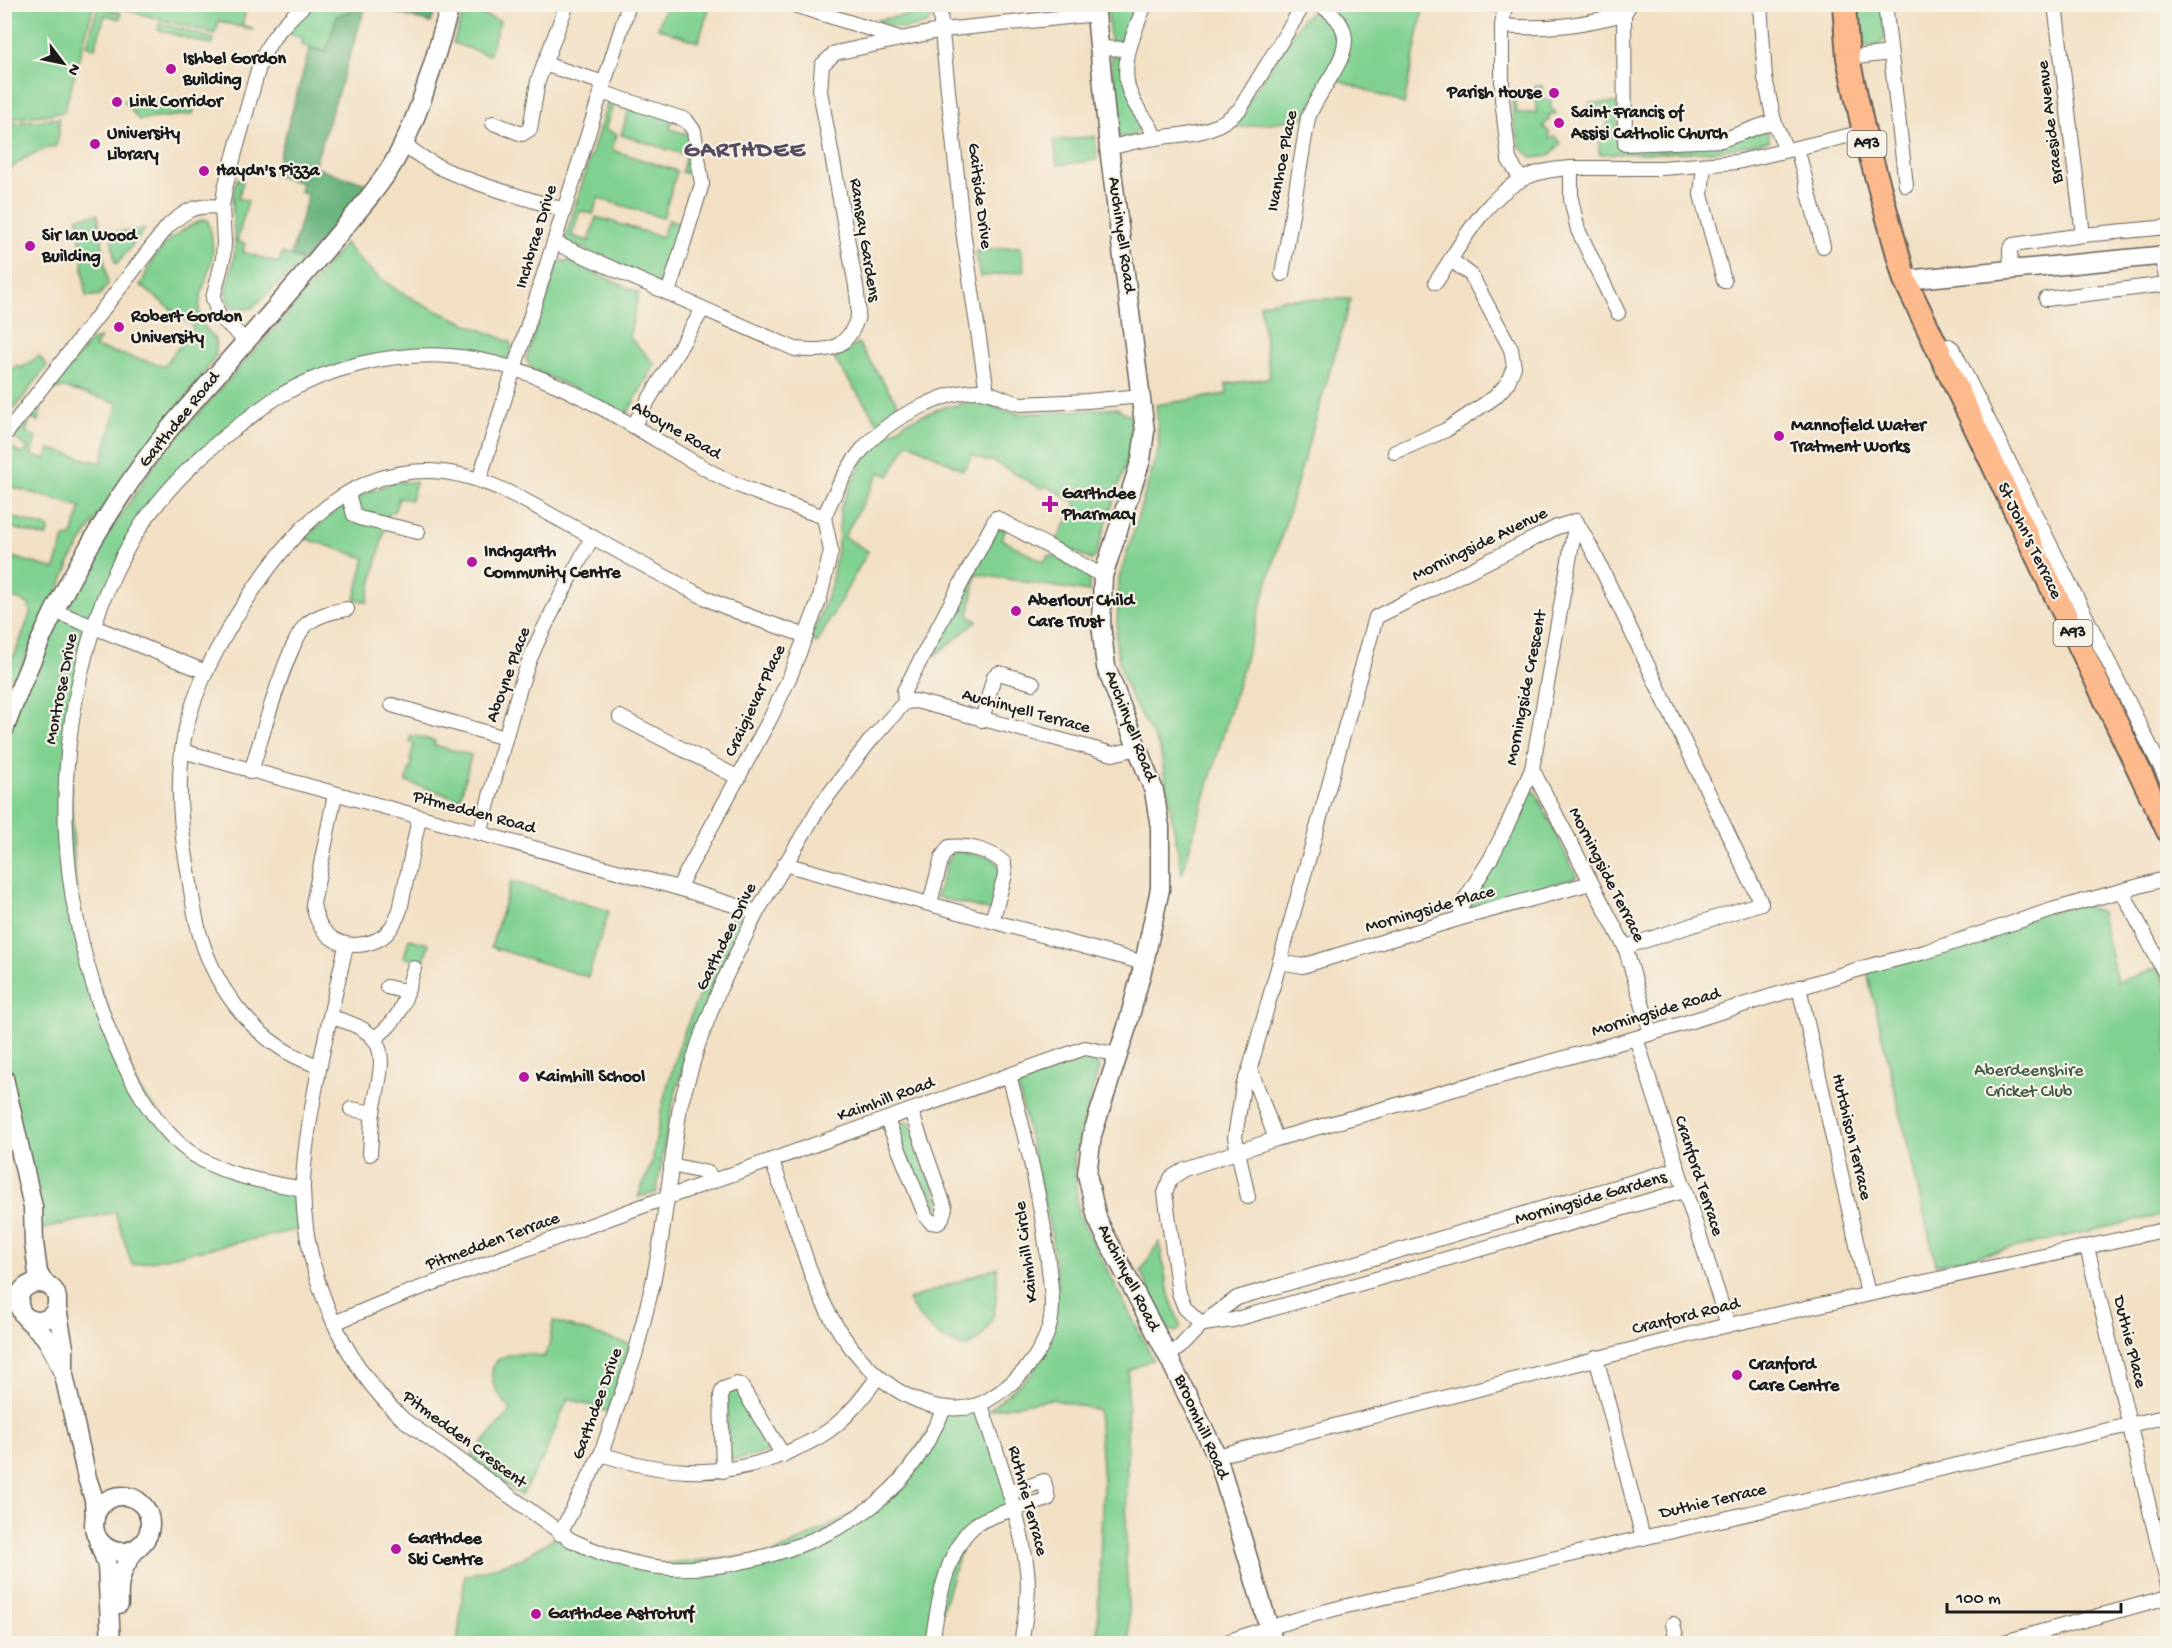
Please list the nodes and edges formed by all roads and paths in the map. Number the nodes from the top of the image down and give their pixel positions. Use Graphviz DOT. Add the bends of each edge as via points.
graph roads {
  1 [pos="305,4"];
  2 [pos="451,4"];
  3 [pos="567,4"];
  4 [pos="629,4"];
  5 [pos="791,4"];
  6 [pos="939,4"];
  7 [pos="1145,4"];
  8 [pos="1305,4"];
  9 [pos="1318,4"];
  10 [pos="1506,4"];
  11 [pos="1760,4"];
  12 [pos="1844,4"];
  13 [pos="1885,4"];
  14 [pos="2055,4"];
  15 [pos="820,9"];
  16 [pos="1095,9"];
  17 [pos="1627,9"];
  18 [pos="1502,26"];
  19 [pos="943,30"];
  20 [pos="901,38"];
  21 [pos="1100,48"];
  22 [pos="1128,49"];
  23 [pos="1890,54"];
  24 [pos="1848,58"];
  25 [pos="544,64"];
  26 [pos="603,88"];
  27 [pos="1774,121"];
  28 [pos="493,123"];
  29 [pos="1864,132"];
  30 [pos="1155,138"];
  31 [pos="404,143"];
  32 [pos="1109,148"];
  33 [pos="1792,149"];
  34 [pos="1704,165"];
  35 [pos="1570,168"];
  36 [pos="1521,179"];
  37 [pos="1906,184"];
  38 [pos="222,207"];
  39 [pos="564,210"];
  40 [pos="2168,227"];
  41 [pos="1819,231"];
  42 [pos="1805,234"];
  43 [pos="2083,235"];
  44 [pos="555,243"];
  45 [pos="1822,246"];
  46 [pos="2164,256"];
  47 [pos="1451,260"];
  48 [pos="2011,271"];
  49 [pos="1282,274"];
  50 [pos="1905,280"];
  51 [pos="1724,281"];
  52 [pos="1436,282"];
  53 [pos="2167,285"];
  54 [pos="668,292"];
  55 [pos="2046,299"];
  56 [pos="703,309"];
  57 [pos="1618,314"];
  58 [pos="246,341"];
  59 [pos="1936,350"];
  60 [pos="513,369"];
  61 [pos="987,392"];
  62 [pos="1142,396"];
  63 [pos="633,426"];
  64 [pos="4,436"];
  65 [pos="1395,452"];
  66 [pos="479,480"];
  67 [pos="348,492"];
  68 [pos="824,518"];
  69 [pos="1576,521"];
  70 [pos="418,532"];
  71 [pos="592,537"];
  72 [pos="1102,576"];
  73 [pos="347,609"];
  74 [pos="54,611"];
  75 [pos="93,626"];
  76 [pos="806,636"];
  77 [pos="206,672"];
  78 [pos="1033,683"];
  79 [pos="905,702"];
  80 [pos="392,705"];
  81 [pos="620,717"];
  82 [pos="982,720"];
  83 [pos="4,730"];
  84 [pos="505,738"];
  85 [pos="1138,748"];
  86 [pos="182,752"];
  87 [pos="1532,770"];
  88 [pos="251,772"];
  89 [pos="738,778"];
  90 [pos="2168,782"];
  91 [pos="335,794"];
  92 [pos="419,818"];
  93 [pos="2166,826"];
  94 [pos="480,833"];
  95 [pos="784,864"];
  96 [pos="2168,878"];
  97 [pos="1591,883"];
  98 [pos="678,888"];
  99 [pos="2122,891"];
  100 [pos="930,903"];
  101 [pos="757,912"];
  102 [pos="1461,918"];
  103 [pos="992,921"];
  104 [pos="346,946"];
  105 [pos="1625,948"];
  106 [pos="1144,963"];
  107 [pos="1280,963"];
  108 [pos="414,968"];
  109 [pos="2168,980"];
  110 [pos="387,987"];
  111 [pos="1799,987"];
  112 [pos="407,992"];
  113 [pos="330,1017"];
  114 [pos="1651,1033"];
  115 [pos="375,1038"];
  116 [pos="1636,1038"];
  117 [pos="1119,1055"];
  118 [pos="319,1066"];
  119 [pos="1250,1068"];
  120 [pos="1009,1075"];
  121 [pos="4,1078"];
  122 [pos="351,1109"];
  123 [pos="911,1111"];
  124 [pos="373,1113"];
  125 [pos="887,1120"];
  126 [pos="1276,1139"];
  127 [pos="1237,1152"];
  128 [pos="370,1154"];
  129 [pos="772,1161"];
  130 [pos="671,1165"];
  131 [pos="1677,1169"];
  132 [pos="714,1181"];
  133 [pos="303,1189"];
  134 [pos="1683,1191"];
  135 [pos="1248,1197"];
  136 [pos="667,1199"];
  137 [pos="1503,1220"];
  138 [pos="2168,1229"];
  139 [pos="1510,1241"];
  140 [pos="34,1243"];
  141 [pos="2087,1247"];
  142 [pos="1352,1264"];
  143 [pos="45,1284"];
  144 [pos="1358,1285"];
  145 [pos="25,1287"];
  146 [pos="1868,1294"];
  147 [pos="57,1308"];
  148 [pos="26,1317"];
  149 [pos="334,1323"];
  150 [pos="1202,1324"];
  151 [pos="1728,1325"];
  152 [pos="1168,1356"];
  153 [pos="1596,1357"];
  154 [pos="64,1375"];
  155 [pos="878,1377"];
  156 [pos="981,1405"];
  157 [pos="944,1409"];
  158 [pos="2168,1416"];
  159 [pos="2131,1425"];
  160 [pos="601,1454"];
  161 [pos="83,1455"];
  162 [pos="783,1455"];
  163 [pos="1217,1456"];
  164 [pos="723,1471"];
  165 [pos="1009,1493"];
  166 [pos="120,1497"];
  167 [pos="1013,1510"];
  168 [pos="95,1527"];
  169 [pos="560,1534"];
  170 [pos="1643,1538"];
  171 [pos="139,1546"];
  172 [pos="2168,1586"];
  173 [pos="2168,1597"];
  174 [pos="1673,1624"];
  175 [pos="1271,1635"];
  176 [pos="111,1644"];
  177 [pos="123,1644"];
  178 [pos="932,1644"];
  179 [pos="1021,1644"];
  180 [pos="1221,1644"];
  181 [pos="1678,1644"];
  182 [pos="1997,1644"];
  1 -- 38 [label="street" via="277,32 260,63"];
  2 -- 31 [label="street, Garthdee Road" via="412,129"];
  3 -- 25 [label="street"];
  4 -- 26 [label="street, Inchbrae Drive"];
  5 -- 15 [label="street"];
  6 -- 19 [label="street, Gaitside Drive"];
  7 -- 22 [label="street"];
  8 -- 30 [label="street" via="1240,109 1230,118 1201,133"];
  9 -- 49 [label="street, Ivanhoe Place" via="1339,20 1346,33 1346,48 1308,118"];
  10 -- 18 [label="street"];
  11 -- 27 [label="street"];
  12 -- 24 [label="main road, A93"];
  13 -- 23 [label="street"];
  14 -- 43 [label="street, Braeside Avenue"];
  15 -- 20 [label="street"];
  16 -- 19 [label="street, Ramsay Gardens"];
  16 -- 21 [label="street, Auchinyell Road"];
  17 -- 18 [label="street" via="1565,27"];
  17 -- 27 [label="street" via="1625,144 1722,140"];
  18 -- 36 [label="street" via="1502,99 1509,160"];
  19 -- 20 [label="street, Ramsay Gardens"];
  19 -- 61 [label="street, Gaitside Drive" via="962,224"];
  20 -- 56 [label="street, Ramsay Gardens" via="836,53 822,65 820,90 856,286 858,318 845,340 819,352 795,349"];
  21 -- 22 [label="street"];
  21 -- 32 [label="street, Auchinyell Road"];
  22 -- 30 [label="street" via="1128,88"];
  23 -- 24 [label="street"];
  23 -- 37 [label="street"];
  24 -- 29 [label="main road, A93"];
  25 -- 26 [label="street"];
  25 -- 28 [label="street" via="530,129 522,134"];
  26 -- 39 [label="street, Inchbrae Drive"];
  26 -- 54 [label="street" via="686,120 694,131 702,184"];
  27 -- 33 [label="street"];
  29 -- 33 [label="street"];
  29 -- 50 [label="main road, A93"];
  30 -- 32 [label="street"];
  31 -- 39 [label="street" via="452,173"];
  31 -- 58 [label="street, Garthdee Road" via="361,207"];
  32 -- 62 [label="street, Auchinyell Road"];
  33 -- 34 [label="street"];
  33 -- 41 [label="street"];
  34 -- 35 [label="street"];
  34 -- 51 [label="street" via="1701,195"];
  35 -- 36 [label="street"];
  35 -- 57 [label="street" via="1578,230"];
  36 -- 47 [label="street" via="1485,208"];
  38 -- 58 [label="street" via="223,259 213,298 219,316"];
  38 -- 64 [label="street" via="196,207 168,226"];
  39 -- 44 [label="street, Inchbrae Drive"];
  40 -- 43 [label="street"];
  41 -- 42 [label="street"];
  41 -- 45 [label="street"];
  43 -- 48 [label="street" via="2013,245"];
  44 -- 54 [label="street, Ramsay Gardens"];
  44 -- 60 [label="street, Inchbrae Drive"];
  46 -- 48 [label="street"];
  46 -- 53 [label="street"];
  47 -- 52 [label="street"];
  47 -- 65 [label="street" via="1471,275 1511,349 1514,367 1507,384 1495,397 1446,430"];
  48 -- 50 [label="street"];
  50 -- 59 [label="main road, St John's Terrace / A93"];
  53 -- 55 [label="street"];
  54 -- 56 [label="street, Ramsay Gardens"];
  56 -- 63 [label="street"];
  58 -- 74 [label="street, Garthdee Road" via="159,442 84,554"];
  59 -- 90 [label="street, St John's Terrace" via="1948,346 1953,349"];
  59 -- 93 [label="main road, St John's Terrace / A93"];
  60 -- 63 [label="street, Aboyne Road" via="563,389"];
  60 -- 66 [label="street, Inchbrae Drive"];
  60 -- 75 [label="street, Montrose Drive" via="470,358 404,356 334,371 275,398 209,450 151,512 125,552"];
  61 -- 62 [label="street" via="1021,404"];
  61 -- 68 [label="street" via="945,396 880,430 847,469"];
  62 -- 72 [label="street, Auchinyell Road" via="1145,445"];
  63 -- 68 [label="street, Aboyne Road" via="717,475"];
  66 -- 67 [label="street" via="448,472 403,473 381,477"];
  66 -- 71 [label="street"];
  67 -- 70 [label="street" via="354,515 359,518"];
  67 -- 77 [label="street" via="320,512 276,555"];
  68 -- 76 [label="street, Craigievar Place" via="831,551"];
  69 -- 87 [label="street, Morningside Crescent"];
  69 -- 105 [label="street, Morningside Avenue" via="1761,903"];
  69 -- 107 [label="street, Morningside Avenue" via="1376,617"];
  71 -- 76 [label="street" via="710,600"];
  71 -- 84 [label="street, Aboyne Place" via="542,631"];
  72 -- 79 [label="street, Garthdee Drive" via="996,518 904,691"];
  72 -- 85 [label="street, Auchinyell Road" via="1101,624 1106,667"];
  73 -- 88 [label="street" via="323,614 306,625 268,714"];
  74 -- 75 [label="street"];
  74 -- 83 [label="street, Garthdee Road"];
  75 -- 77 [label="street"];
  75 -- 133 [label="street, Montrose Drive" via="68,742 65,823 78,929 105,1021 138,1088 179,1143 231,1172"];
  76 -- 89 [label="street, Craigievar Place" via="771,717"];
  77 -- 86 [label="street"];
  78 -- 82 [label="street" via="999,673 994,676"];
  79 -- 82 [label="street, Auchinyell Terrace" via="916,701"];
  79 -- 95 [label="street, Garthdee Drive" via="820,806"];
  80 -- 84 [label="street"];
  81 -- 89 [label="street"];
  82 -- 85 [label="street, Auchinyell Terrace" via="1113,754"];
  84 -- 94 [label="street, Aboyne Place"];
  85 -- 106 [label="street, Auchinyell Road" via="1155,791 1160,827 1160,889"];
  86 -- 88 [label="street, Pitmedden Road"];
  86 -- 118 [label="street" via="181,818 186,857 209,958 223,987 253,1026 280,1047"];
  87 -- 97 [label="street, Morningside Terrace"];
  87 -- 102 [label="street, Morningside Crescent" via="1506,828 1461,906"];
  88 -- 91 [label="street, Pitmedden Road"];
  89 -- 98 [label="street, Craigievar Place"];
  91 -- 92 [label="street, Pitmedden Road"];
  91 -- 104 [label="street" via="313,904 320,925"];
  92 -- 94 [label="street, Pitmedden Road"];
  92 -- 104 [label="street" via="395,922 387,933 371,943"];
  94 -- 98 [label="street, Pitmedden Road"];
  95 -- 100 [label="street"];
  95 -- 101 [label="street, Garthdee Drive"];
  96 -- 99 [label="street, Morningside Road"];
  97 -- 102 [label="street, Morningside Place"];
  97 -- 105 [label="street, Morningside Terrace"];
  98 -- 101 [label="street, Pitmedden Road"];
  99 -- 109 [label="street"];
  99 -- 111 [label="street, Morningside Road"];
  100 -- 103 [label="street"];
  100 -- 103 [label="street" via="942,857 949,848 960,846 994,854 1004,863 1005,875"];
  101 -- 130 [label="street, Garthdee Drive" via="719,990 698,1045 680,1106"];
  102 -- 107 [label="street, Morningside Place" via="1302,966"];
  103 -- 106 [label="street"];
  104 -- 113 [label="street, Pitmedden Crescent"];
  105 -- 114 [label="street, Morningside Terrace"];
  106 -- 117 [label="street, Auchinyell Road"];
  107 -- 119 [label="street, Morningside Avenue"];
  108 -- 112 [label="street"];
  110 -- 112 [label="street"];
  111 -- 114 [label="street, Morningside Road"];
  111 -- 146 [label="street, Hutchison Terrace"];
  112 -- 115 [label="street" via="392,1025"];
  113 -- 115 [label="street" via="349,1022"];
  113 -- 118 [label="street, Pitmedden Crescent"];
  114 -- 116 [label="street, Morningside Road"];
  115 -- 124 [label="street" via="382,1072"];
  116 -- 126 [label="street, Morningside Road"];
  116 -- 131 [label="street, Cranford Terrace"];
  117 -- 120 [label="street, Kaimhill Road" via="1085,1048"];
  117 -- 152 [label="street, Auchinyell Road" via="1092,1135 1088,1174 1102,1231"];
  118 -- 133 [label="street, Pitmedden Crescent"];
  119 -- 126 [label="street"];
  119 -- 127 [label="street, Morningside Avenue" via="1243,1086 1235,1137"];
  120 -- 123 [label="street, Kaimhill Road"];
  120 -- 156 [label="street, Kaimhill Circle" via="1037,1184 1052,1307 1042,1347 1028,1367"];
  121 -- 140 [label="street" via="33,1207"];
  122 -- 124 [label="street"];
  123 -- 125 [label="street, Kaimhill Road"];
  123 -- 125 [label="street" via="945,1208 938,1223 926,1217"];
  124 -- 128 [label="street"];
  125 -- 129 [label="street, Kaimhill Road"];
  126 -- 127 [label="street, Morningside Road"];
  127 -- 135 [label="street, Morningside Avenue"];
  127 -- 150 [label="street, Morningside Road" via="1185,1169 1171,1178 1165,1193 1179,1293 1185,1308"];
  129 -- 132 [label="street, Kaimhill Road"];
  129 -- 155 [label="street, Kaimhill Circle" via="820,1297 849,1344"];
  130 -- 132 [label="street" via="708,1173"];
  130 -- 136 [label="street, Garthdee Drive"];
  131 -- 134 [label="street, Cranford Terrace"];
  131 -- 137 [label="street, Morningside Gardens"];
  132 -- 136 [label="street, Kaimhill Road"];
  133 -- 149 [label="street, Pitmedden Crescent" via="312,1255"];
  134 -- 139 [label="street, Morningside Gardens"];
  134 -- 151 [label="street, Cranford Terrace"];
  136 -- 149 [label="street, Pitmedden Terrace"];
  136 -- 160 [label="street, Garthdee Drive" via="653,1283 635,1355"];
  137 -- 139 [label="street, Morningside Gardens"];
  137 -- 142 [label="street, Morningside Gardens"];
  138 -- 141 [label="street, Cranford Road"];
  139 -- 144 [label="street, Morningside Gardens"];
  140 -- 143 [label="street" via="38,1273"];
  140 -- 145 [label="street"];
  141 -- 146 [label="street, Cranford Road"];
  141 -- 159 [label="street, Duthie Place"];
  142 -- 144 [label="street"];
  142 -- 150 [label="street, Morningside Gardens" via="1237,1298"];
  143 -- 145 [label="street"];
  143 -- 147 [label="street" via="57,1296"];
  144 -- 150 [label="street, Morningside Gardens" via="1233,1320"];
  145 -- 148 [label="street" via="18,1302"];
  146 -- 151 [label="street, Cranford Road"];
  147 -- 148 [label="street" via="44,1321"];
  147 -- 154 [label="street"];
  148 -- 154 [label="street" via="49,1344"];
  149 -- 169 [label="street, Pitmedden Crescent" via="386,1404"];
  150 -- 152 [label="street, Broomhill Road"];
  151 -- 153 [label="street, Cranford Road"];
  152 -- 163 [label="street, Broomhill Road"];
  153 -- 163 [label="street, Cranford Road"];
  153 -- 170 [label="street"];
  154 -- 161 [label="street"];
  155 -- 157 [label="street, Kaimhill Circle" via="919,1402"];
  155 -- 162 [label="street" via="835,1426"];
  156 -- 157 [label="street, Kaimhill Circle"];
  156 -- 165 [label="street, Ruthrie Terrace"];
  157 -- 169 [label="street, Pitmedden Crescent" via="930,1439 882,1499 850,1521 771,1556 713,1567 645,1565 600,1554"];
  158 -- 159 [label="street, Duthie Terrace"];
  159 -- 170 [label="street, Duthie Terrace"];
  159 -- 172 [label="street, Duthie Place"];
  160 -- 164 [label="street" via="659,1469"];
  160 -- 169 [label="street, Garthdee Drive"];
  161 -- 166 [label="street" via="100,1481"];
  161 -- 168 [label="street" via="94,1499"];
  162 -- 164 [label="street"];
  162 -- 164 [label="street" via="737,1384 723,1389 721,1395"];
  163 -- 175 [label="street, Broomhill Road"];
  165 -- 167 [label="street, Ruthrie Terrace"];
  165 -- 167 [label="street" via="1044,1481 1048,1499"];
  166 -- 168 [label="street" via="104,1503"];
  166 -- 171 [label="street" via="137,1501 148,1515 148,1532"];
  167 -- 178 [label="street" via="974,1525 957,1547 942,1592"];
  167 -- 179 [label="street, Ruthrie Terrace" via="1027,1572"];
  168 -- 171 [label="street" via="107,1548 124,1552"];
  168 -- 176 [label="street" via="106,1565"];
  170 -- 175 [label="street, Duthie Terrace" via="1357,1603"];
  171 -- 177 [label="street" via="123,1567 119,1581"];
  173 -- 182 [label="street"];
  174 -- 181 [label="street"];
  175 -- 180 [label="street, Duthie Terrace"];
}
